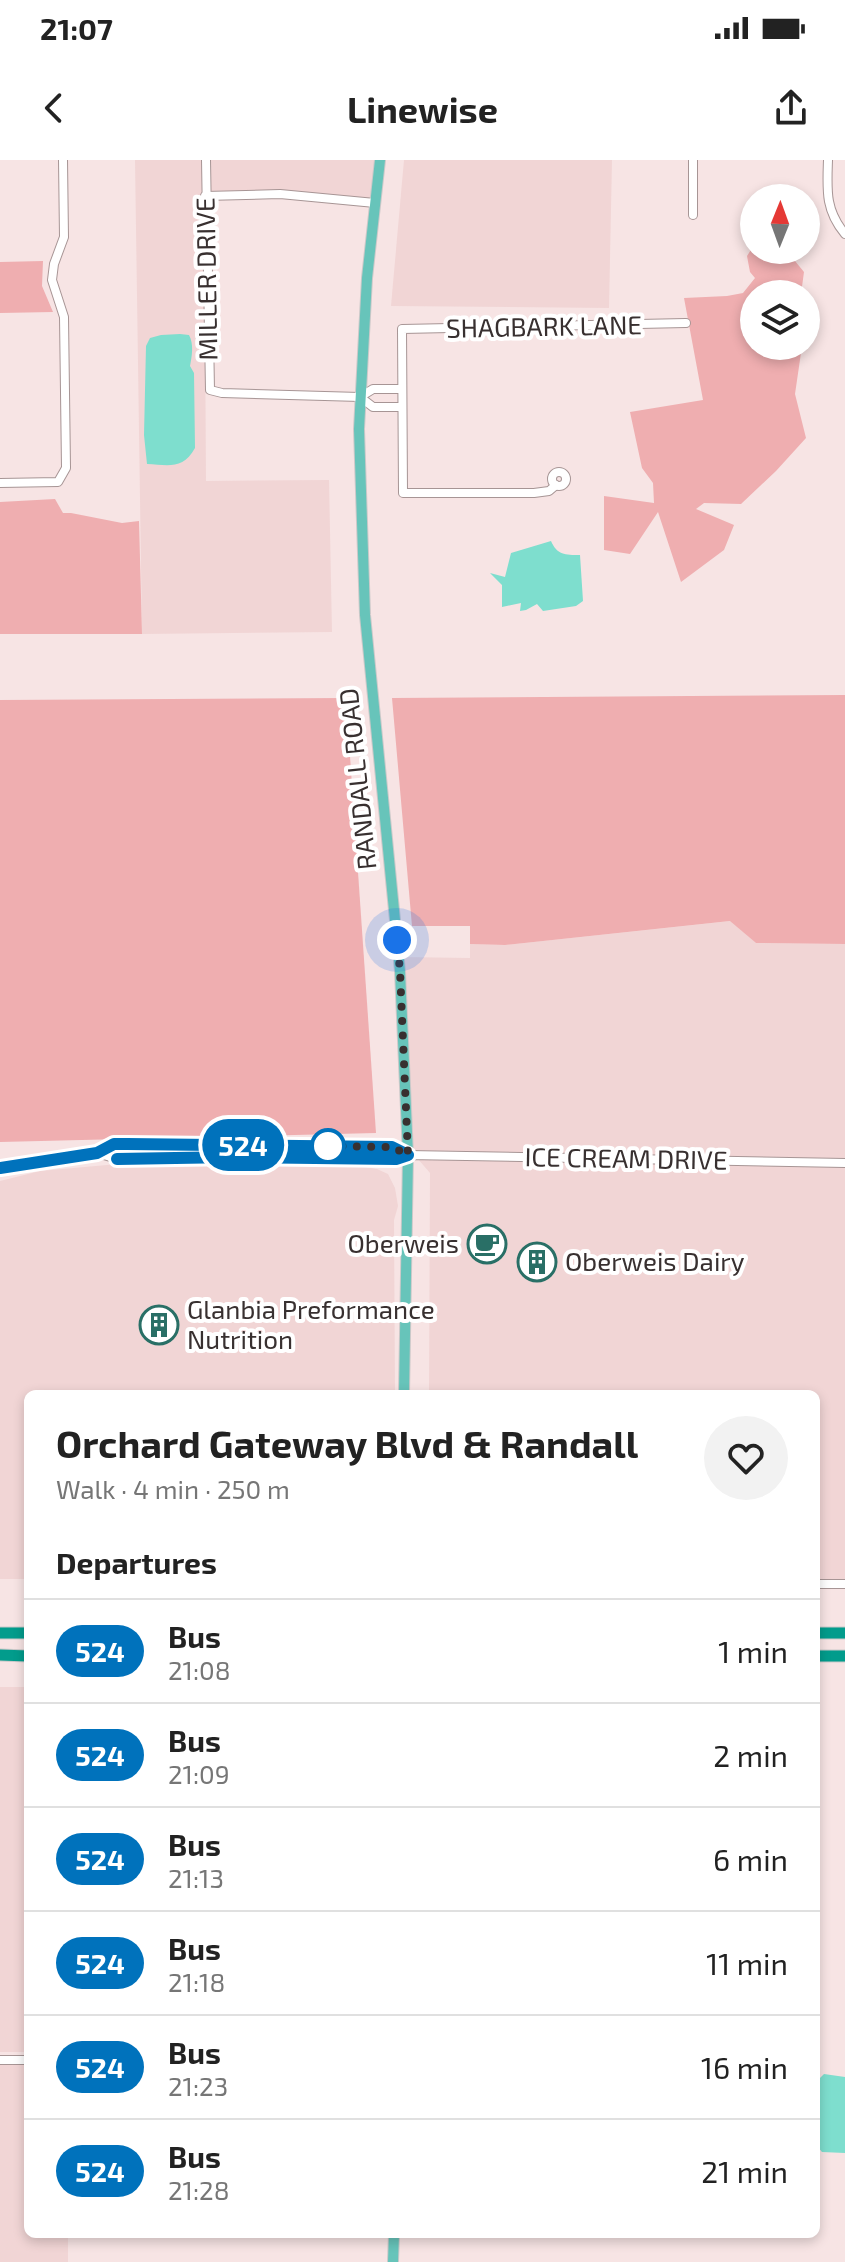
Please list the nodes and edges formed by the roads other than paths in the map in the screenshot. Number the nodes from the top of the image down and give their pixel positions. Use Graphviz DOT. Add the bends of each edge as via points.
graph roads {
  1 [pos="63,160"];
  2 [pos="206,160"];
  3 [pos="380,160"];
  4 [pos="693,160"];
  5 [pos="828,160"];
  6 [pos="205,196"];
  7 [pos="375,203"];
  8 [pos="693,215"];
  9 [pos="845,234"];
  10 [pos="686,323"];
  11 [pos="402,389"];
  12 [pos="360,397"];
  13 [pos="402,407"];
  14 [pos="2,483"];
  15 [pos="556,485"];
  16 [pos="97,1153"];
  17 [pos="408,1155"];
  18 [pos="845,1163"];
  19 [pos="0,1168"];
  20 [pos="404,1390"];
  21 [pos="820,1584"];
  22 [pos="845,1584"];
  23 [pos="0,1633"];
  24 [pos="24,1633"];
  25 [pos="820,1633"];
  26 [pos="845,1633"];
  27 [pos="0,1655"];
  28 [pos="24,1656"];
  29 [pos="820,1656"];
  30 [pos="845,1656"];
  31 [pos="0,2060"];
  32 [pos="24,2060"];
  33 [pos="394,2238"];
  34 [pos="393,2262"];
  1 -- 14 [label="street" via="64,237 52,280 64,317 66,468 58,482"];
  2 -- 6 [label="street, MILLER DRIVE"];
  3 -- 7 [label="main road, RANDALL ROAD"];
  4 -- 8 [label="street"];
  5 -- 9 [label="street" via="828,205"];
  6 -- 7 [label="street" via="280,194"];
  6 -- 12 [label="street, MILLER DRIVE" via="210,390"];
  7 -- 12 [label="main road, RANDALL ROAD"];
  10 -- 11 [label="street, SHAGBARK LANE" via="402,329"];
  11 -- 12 [label="street" via="373,389"];
  11 -- 13 [label="street"];
  12 -- 13 [label="street" via="373,407"];
  12 -- 17 [label="main road, RANDALL ROAD" via="365,615 400,971"];
  13 -- 15 [label="street" via="403,493 534,493"];
  16 -- 17 [label="street" via="117,1159"];
  16 -- 17 [label="street" via="114,1144 150,1144 392,1147"];
  16 -- 19 [label="street"];
  17 -- 18 [label="street, ICE CREAM DRIVE"];
  17 -- 20 [label="main road, RANDALL ROAD"];
  21 -- 22 [label="street"];
  23 -- 24 [label="highway"];
  25 -- 26 [label="highway"];
  27 -- 28 [label="highway"];
  29 -- 30 [label="highway"];
  31 -- 32 [label="street"];
  33 -- 34 [label="main road"];
}
